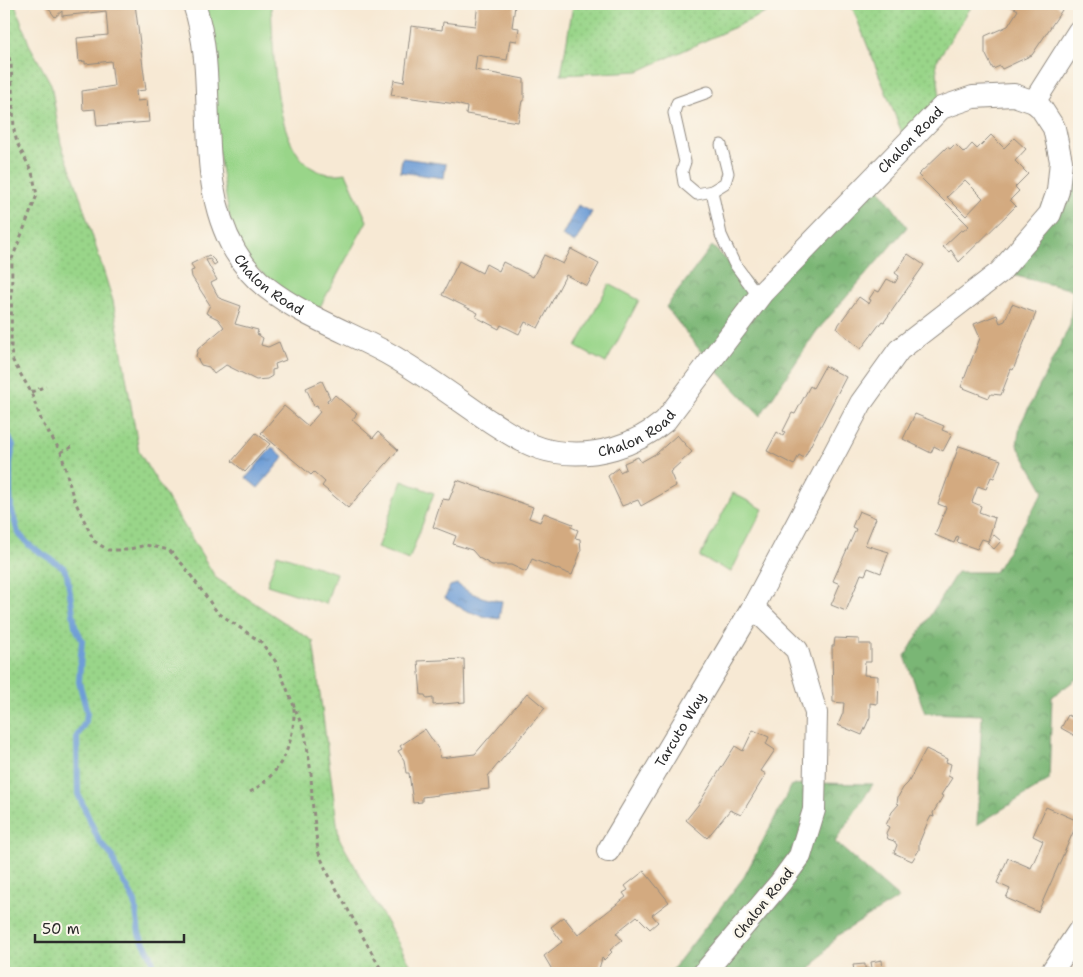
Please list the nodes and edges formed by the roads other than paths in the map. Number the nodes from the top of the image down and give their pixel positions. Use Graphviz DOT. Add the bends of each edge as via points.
graph roads {
  1 [pos="194,4"];
  2 [pos="1079,30"];
  3 [pos="708,92"];
  4 [pos="1034,102"];
  5 [pos="721,145"];
  6 [pos="712,191"];
  7 [pos="759,297"];
  8 [pos="753,607"];
  9 [pos="608,851"];
  10 [pos="1079,931"];
  11 [pos="704,973"];
  12 [pos="1051,973"];
  1 -- 7 [label="street, Chalon Road" via="205,54 206,118 216,200 228,236 250,273 287,301 388,354 517,439 555,452 580,454 603,451 648,435 680,404"];
  2 -- 4 [label="street"];
  3 -- 6 [label="lane" via="677,103 674,113 685,162 682,171 684,182 697,194"];
  4 -- 7 [label="street, Chalon Road" via="1014,95 994,95 973,97 941,108"];
  4 -- 8 [label="street" via="1054,128 1061,161 1058,191 1050,214 1000,272 899,350 861,403"];
  5 -- 6 [label="lane" via="728,173 725,183"];
  6 -- 7 [label="lane" via="721,235 734,263"];
  8 -- 9 [label="street, Tarcuto Way"];
  8 -- 11 [label="street, Chalon Road" via="796,650 816,713 814,810 800,856"];
  10 -- 12 [label="street"];
}
